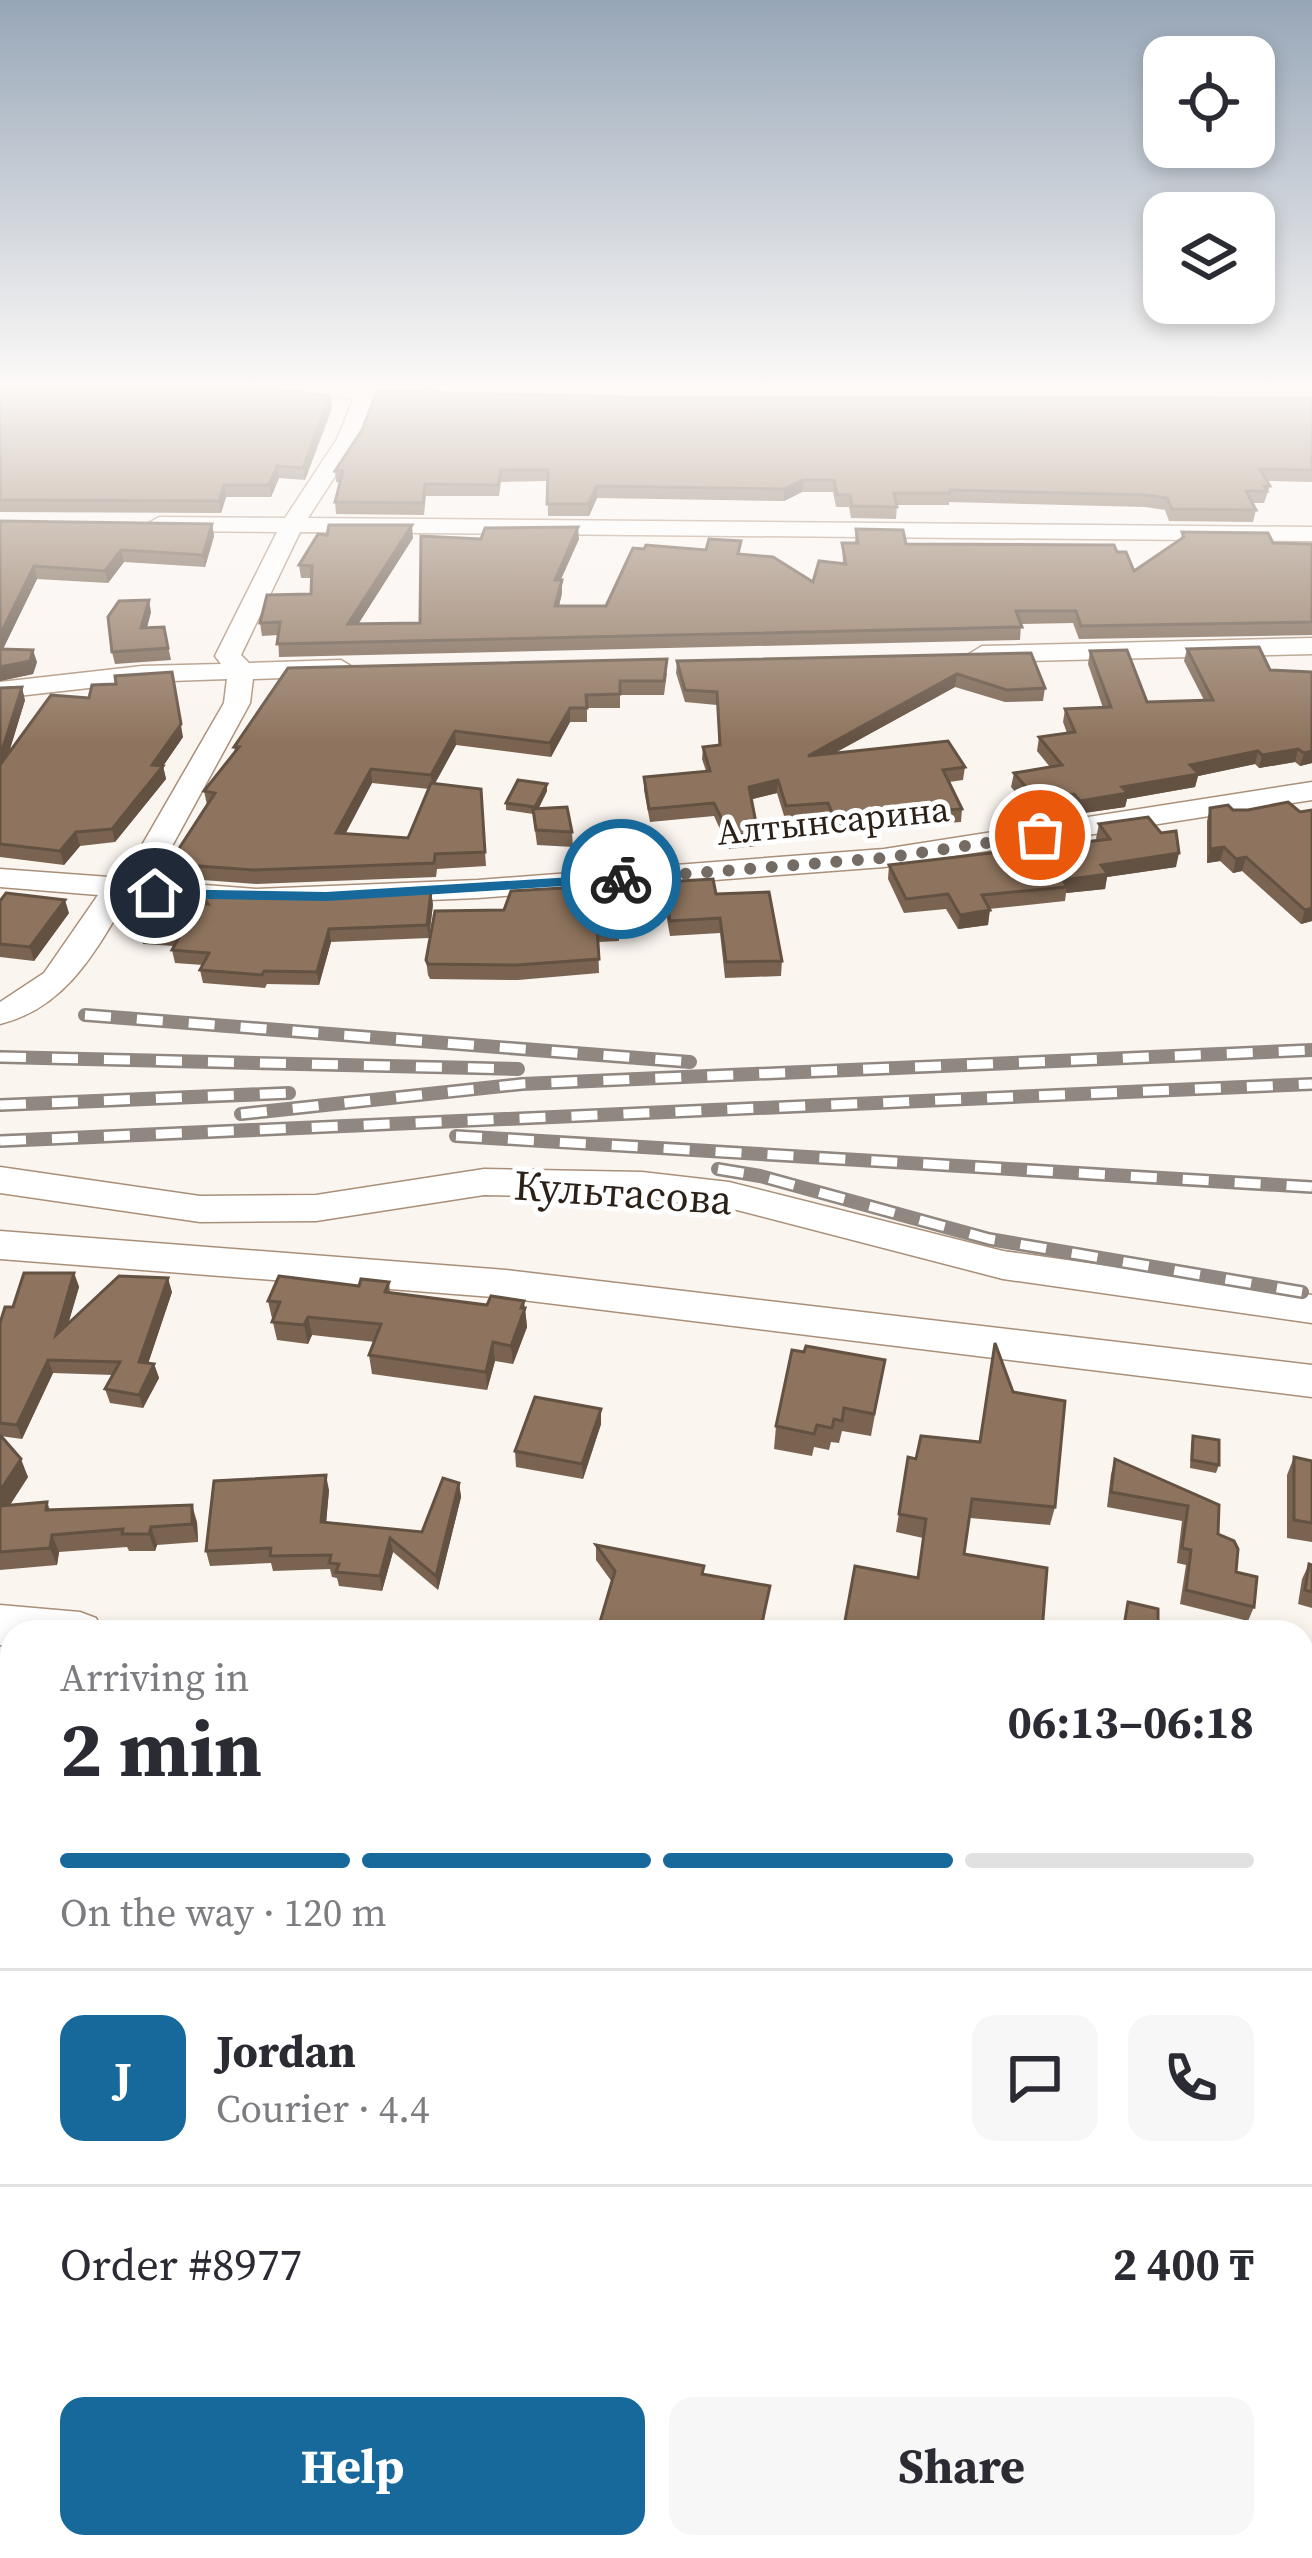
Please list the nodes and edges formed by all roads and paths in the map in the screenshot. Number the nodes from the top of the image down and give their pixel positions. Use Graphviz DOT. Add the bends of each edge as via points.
graph roads {
  1 [pos="306,503"];
  2 [pos="133,523"];
  3 [pos="292,525"];
  4 [pos="1312,534"];
  5 [pos="1312,646"];
  6 [pos="947,655"];
  7 [pos="368,668"];
  8 [pos="241,670"];
  9 [pos="0,690"];
  10 [pos="1312,791"];
  11 [pos="0,878"];
  12 [pos="123,891"];
  13 [pos="0,1014"];
  14 [pos="0,1180"];
  15 [pos="0,1245"];
  16 [pos="1312,1309"];
  17 [pos="1312,1381"];
  1 -- 3 [label="street"];
  2 -- 3 [label="street"];
  3 -- 4 [label="street"];
  3 -- 8 [label="street" via="227,656"];
  5 -- 6 [label="street"];
  7 -- 8 [label="street"];
  8 -- 9 [label="street"];
  8 -- 12 [label="street" via="237,704"];
  10 -- 12 [label="street, Алтынсарина" via="907,855 770,868 326,897"];
  11 -- 12 [label="street, Алтынсарина"];
  12 -- 13 [label="street" via="55,983"];
  14 -- 16 [label="street, Культасова" via="200,1208 316,1208 484,1182 642,1185 729,1195 1003,1265"];
  15 -- 17 [label="street" via="506,1284"];
}
